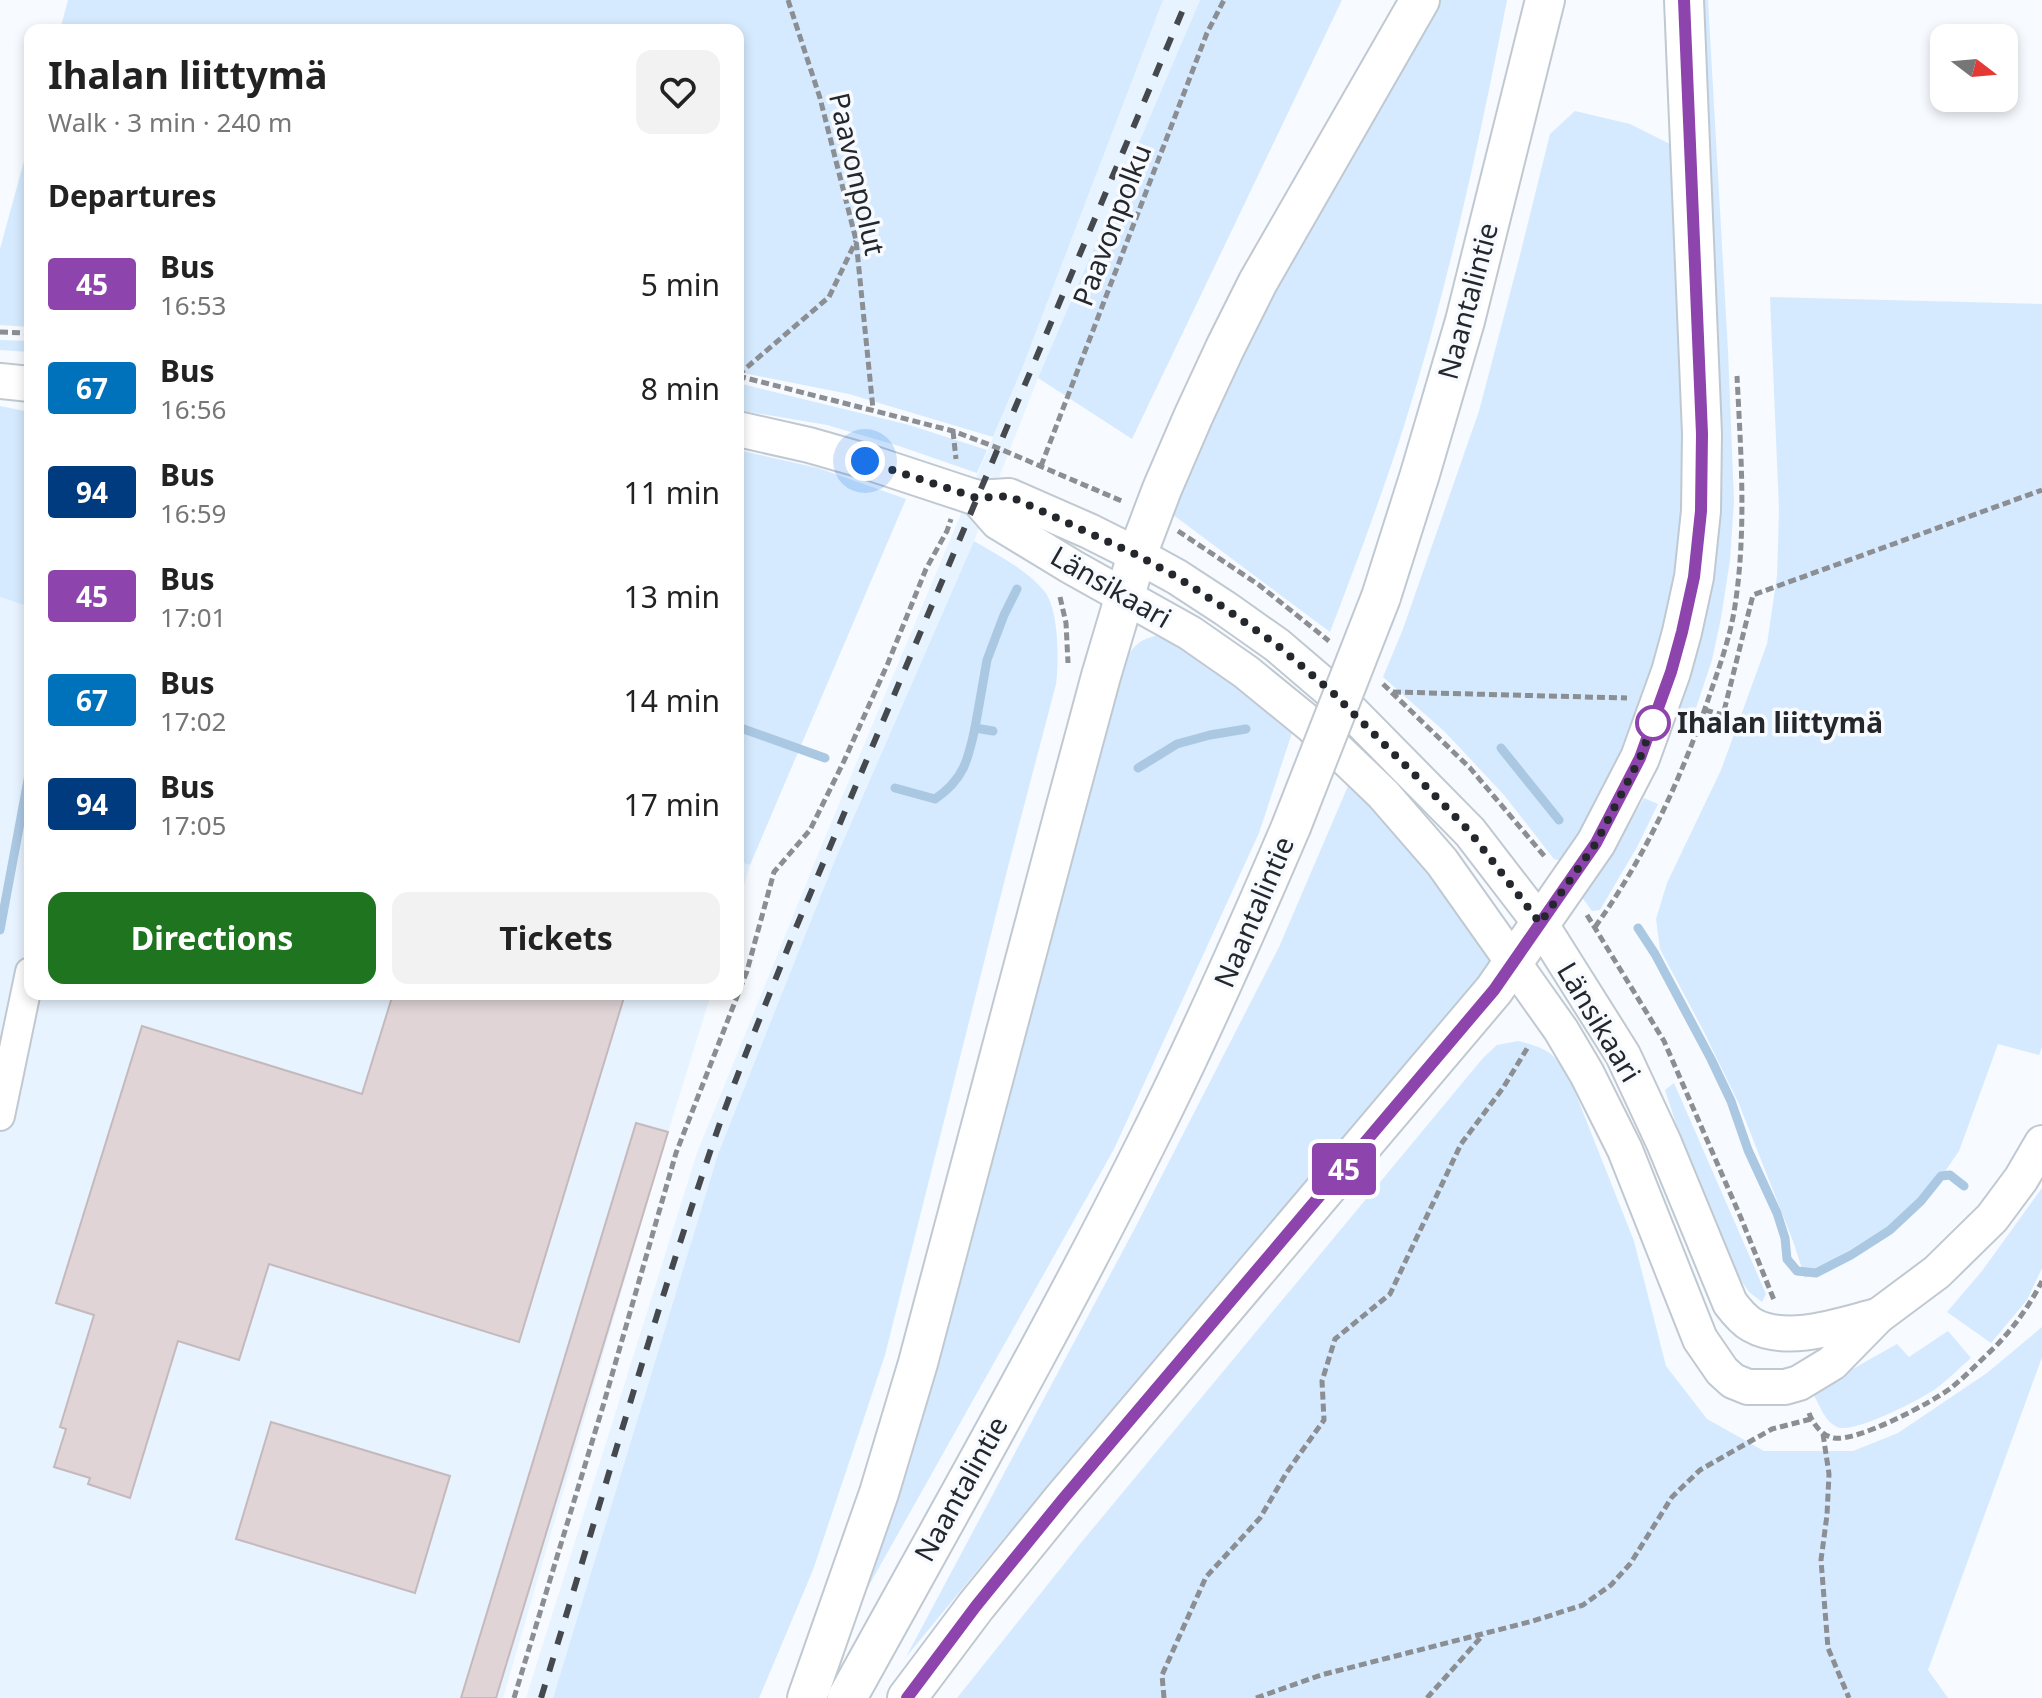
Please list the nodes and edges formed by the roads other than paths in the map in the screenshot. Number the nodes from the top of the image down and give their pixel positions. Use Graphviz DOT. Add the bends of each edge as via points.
graph roads {
  1 [pos="1420,0"];
  2 [pos="1536,0"];
  3 [pos="1545,0"];
  4 [pos="1684,0"];
  5 [pos="1527,70"];
  6 [pos="0,381"];
  7 [pos="24,383"];
  8 [pos="744,430"];
  9 [pos="968,495"];
  10 [pos="1137,555"];
  11 [pos="1125,595"];
  12 [pos="1540,923"];
  13 [pos="1513,962"];
  14 [pos="24,1000"];
  15 [pos="0,1116"];
  16 [pos="2042,1143"];
  17 [pos="1878,1316"];
  18 [pos="807,1698"];
  19 [pos="847,1698"];
  20 [pos="907,1698"];
  1 -- 10 [label="main road" via="1258,282 1193,417"];
  2 -- 5 [label="main road, Naantalintie"];
  3 -- 5 [label="main road, Naantalintie"];
  4 -- 12 [label="main road" via="1702,434 1694,577 1671,672 1640,758 1596,843"];
  5 -- 19 [label="main road, Naantalintie, bridge" via="1465,321 1420,474 1381,597 1291,827 1148,1140"];
  6 -- 7 [label="street"];
  8 -- 9 [label="street, Länsikaari" via="837,453"];
  9 -- 10 [label="street, Länsikaari" via="1009,496"];
  9 -- 11 [label="street, Länsikaari" via="998,522"];
  10 -- 11 [label="main road"];
  10 -- 12 [label="street, Länsikaari" via="1277,645 1332,692 1470,832"];
  11 -- 13 [label="street, Länsikaari" via="1246,672 1311,725 1383,794 1442,862"];
  11 -- 18 [label="main road" via="918,1363"];
  12 -- 13 [label="main road"];
  12 -- 17 [label="street, Länsikaari" via="1623,1055 1738,1313 1751,1325 1783,1333 1818,1331"];
  13 -- 17 [label="street, Länsikaari" via="1587,1074 1625,1150 1700,1339 1722,1371 1748,1387 1799,1383 1832,1363"];
  13 -- 20 [label="main road" via="1063,1499"];
  14 -- 15 [label="street"];
  16 -- 17 [label="street" via="1992,1218 1937,1272"];
}
